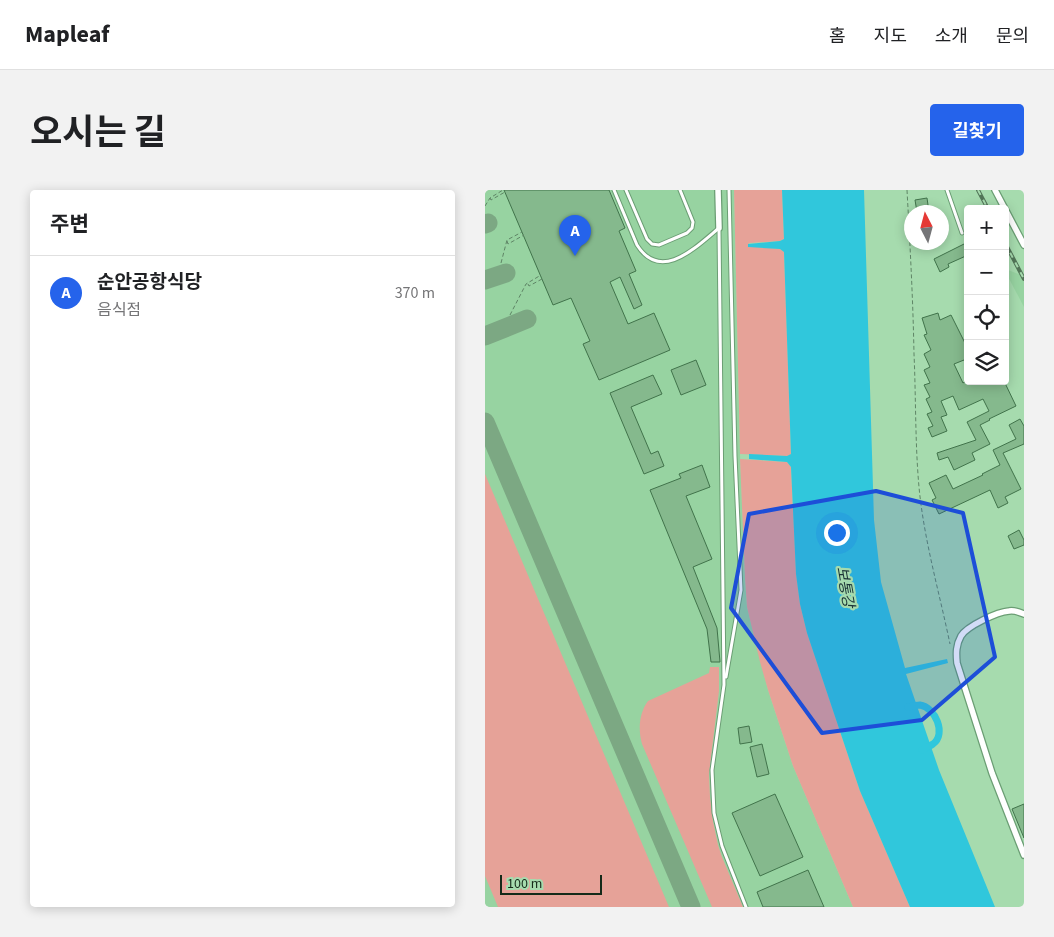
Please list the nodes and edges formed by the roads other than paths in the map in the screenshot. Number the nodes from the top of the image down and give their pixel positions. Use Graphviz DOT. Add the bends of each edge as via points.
graph roads {
  1 [pos="614,190"];
  2 [pos="626,190"];
  3 [pos="680,190"];
  4 [pos="718,190"];
  5 [pos="729,190"];
  6 [pos="947,190"];
  7 [pos="995,190"];
  8 [pos="719,228"];
  9 [pos="962,233"];
  10 [pos="1024,245"];
  11 [pos="1024,614"];
  12 [pos="724,685"];
  13 [pos="1024,855"];
  14 [pos="746,907"];
  1 -- 8 [label="lane" via="637,245 649,259 663,262 681,257"];
  2 -- 3 [label="lane" via="647,239 655,245 692,228 693,222"];
  4 -- 8 [label="street"];
  5 -- 12 [label="lane" via="741,590"];
  6 -- 9 [label="lane"];
  7 -- 10 [label="street"];
  8 -- 12 [label="lane"];
  11 -- 13 [label="street" via="1005,611 973,625 965,630 955,651 970,708"];
  12 -- 14 [label="lane" via="712,770 714,813 722,846"];
}
